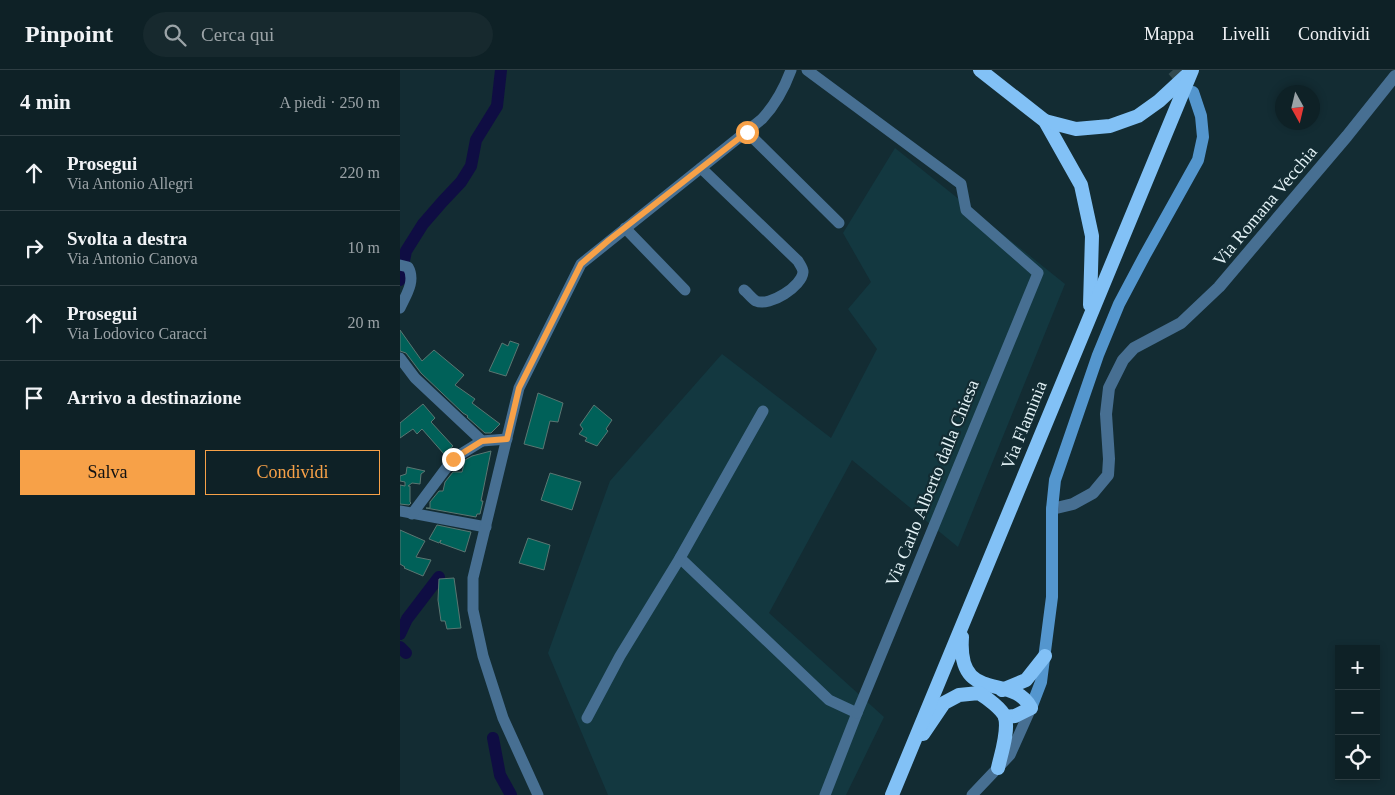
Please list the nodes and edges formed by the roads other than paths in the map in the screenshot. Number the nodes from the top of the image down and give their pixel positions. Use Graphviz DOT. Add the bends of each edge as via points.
graph roads {
  1 [pos="791,70"];
  2 [pos="806,70"];
  3 [pos="980,70"];
  4 [pos="1191,71"];
  5 [pos="1395,76"];
  6 [pos="1192,92"];
  7 [pos="1045,121"];
  8 [pos="747,132"];
  9 [pos="701,168"];
  10 [pos="839,223"];
  11 [pos="624,228"];
  12 [pos="404,266"];
  13 [pos="685,290"];
  14 [pos="744,290"];
  15 [pos="400,308"];
  16 [pos="1089,316"];
  17 [pos="400,358"];
  18 [pos="763,410"];
  19 [pos="507,439"];
  20 [pos="482,441"];
  21 [pos="1052,509"];
  22 [pos="400,511"];
  23 [pos="412,514"];
  24 [pos="486,526"];
  25 [pos="680,558"];
  26 [pos="963,624"];
  27 [pos="1045,656"];
  28 [pos="1002,690"];
  29 [pos="1032,708"];
  30 [pos="856,713"];
  31 [pos="1005,717"];
  32 [pos="587,718"];
  33 [pos="912,746"];
  34 [pos="998,768"];
  35 [pos="538,795"];
  36 [pos="825,795"];
  37 [pos="892,795"];
  38 [pos="972,795"];
  1 -- 8 [label="street" via="772,108"];
  2 -- 30 [label="street, Via Carlo Alberto dalla Chiesa" via="962,184 966,210 1038,273"];
  3 -- 7 [label="highway"];
  4 -- 7 [label="highway" via="1138,116 1110,126 1076,129"];
  4 -- 16 [label="highway, Via Flaminia"];
  5 -- 21 [label="street, Via Romana Vecchia" via="1219,286 1181,323 1134,348 1122,360 1108,388 1108,475 1093,493 1073,504"];
  6 -- 21 [label="main road" via="1201,116 1203,137 1198,160 1144,255 1098,355 1055,480"];
  7 -- 16 [label="highway" via="1081,185 1092,236"];
  8 -- 9 [label="street"];
  8 -- 10 [label="street"];
  9 -- 11 [label="street"];
  9 -- 14 [label="street" via="803,269 799,280 779,298 756,301"];
  11 -- 13 [label="street"];
  11 -- 19 [label="street" via="581,264 519,388"];
  12 -- 15 [label="street" via="412,273"];
  16 -- 26 [label="highway, Via Flaminia"];
  17 -- 20 [label="street" via="415,378"];
  18 -- 25 [label="street"];
  19 -- 20 [label="street"];
  19 -- 24 [label="street"];
  20 -- 23 [label="street" via="453,459"];
  21 -- 27 [label="main road" via="1052,596"];
  22 -- 23 [label="street"];
  23 -- 24 [label="street"];
  24 -- 35 [label="street" via="473,578 473,610 483,656 503,718"];
  25 -- 30 [label="street" via="829,700"];
  25 -- 32 [label="street" via="620,656"];
  26 -- 28 [label="highway" via="961,654 968,671 977,682"];
  26 -- 33 [label="highway, Via Flaminia"];
  27 -- 28 [label="highway" via="1026,680"];
  27 -- 29 [label="main road"];
  28 -- 29 [label="highway" via="1016,692"];
  29 -- 31 [label="highway"];
  29 -- 34 [label="street" via="1010,755"];
  30 -- 36 [label="street, Via Carlo Alberto dalla Chiesa"];
  31 -- 33 [label="highway" via="979,693 959,695 944,703 929,728"];
  31 -- 34 [label="highway" via="1005,738"];
  33 -- 37 [label="highway, Via Flaminia"];
  34 -- 38 [label="street"];
}
